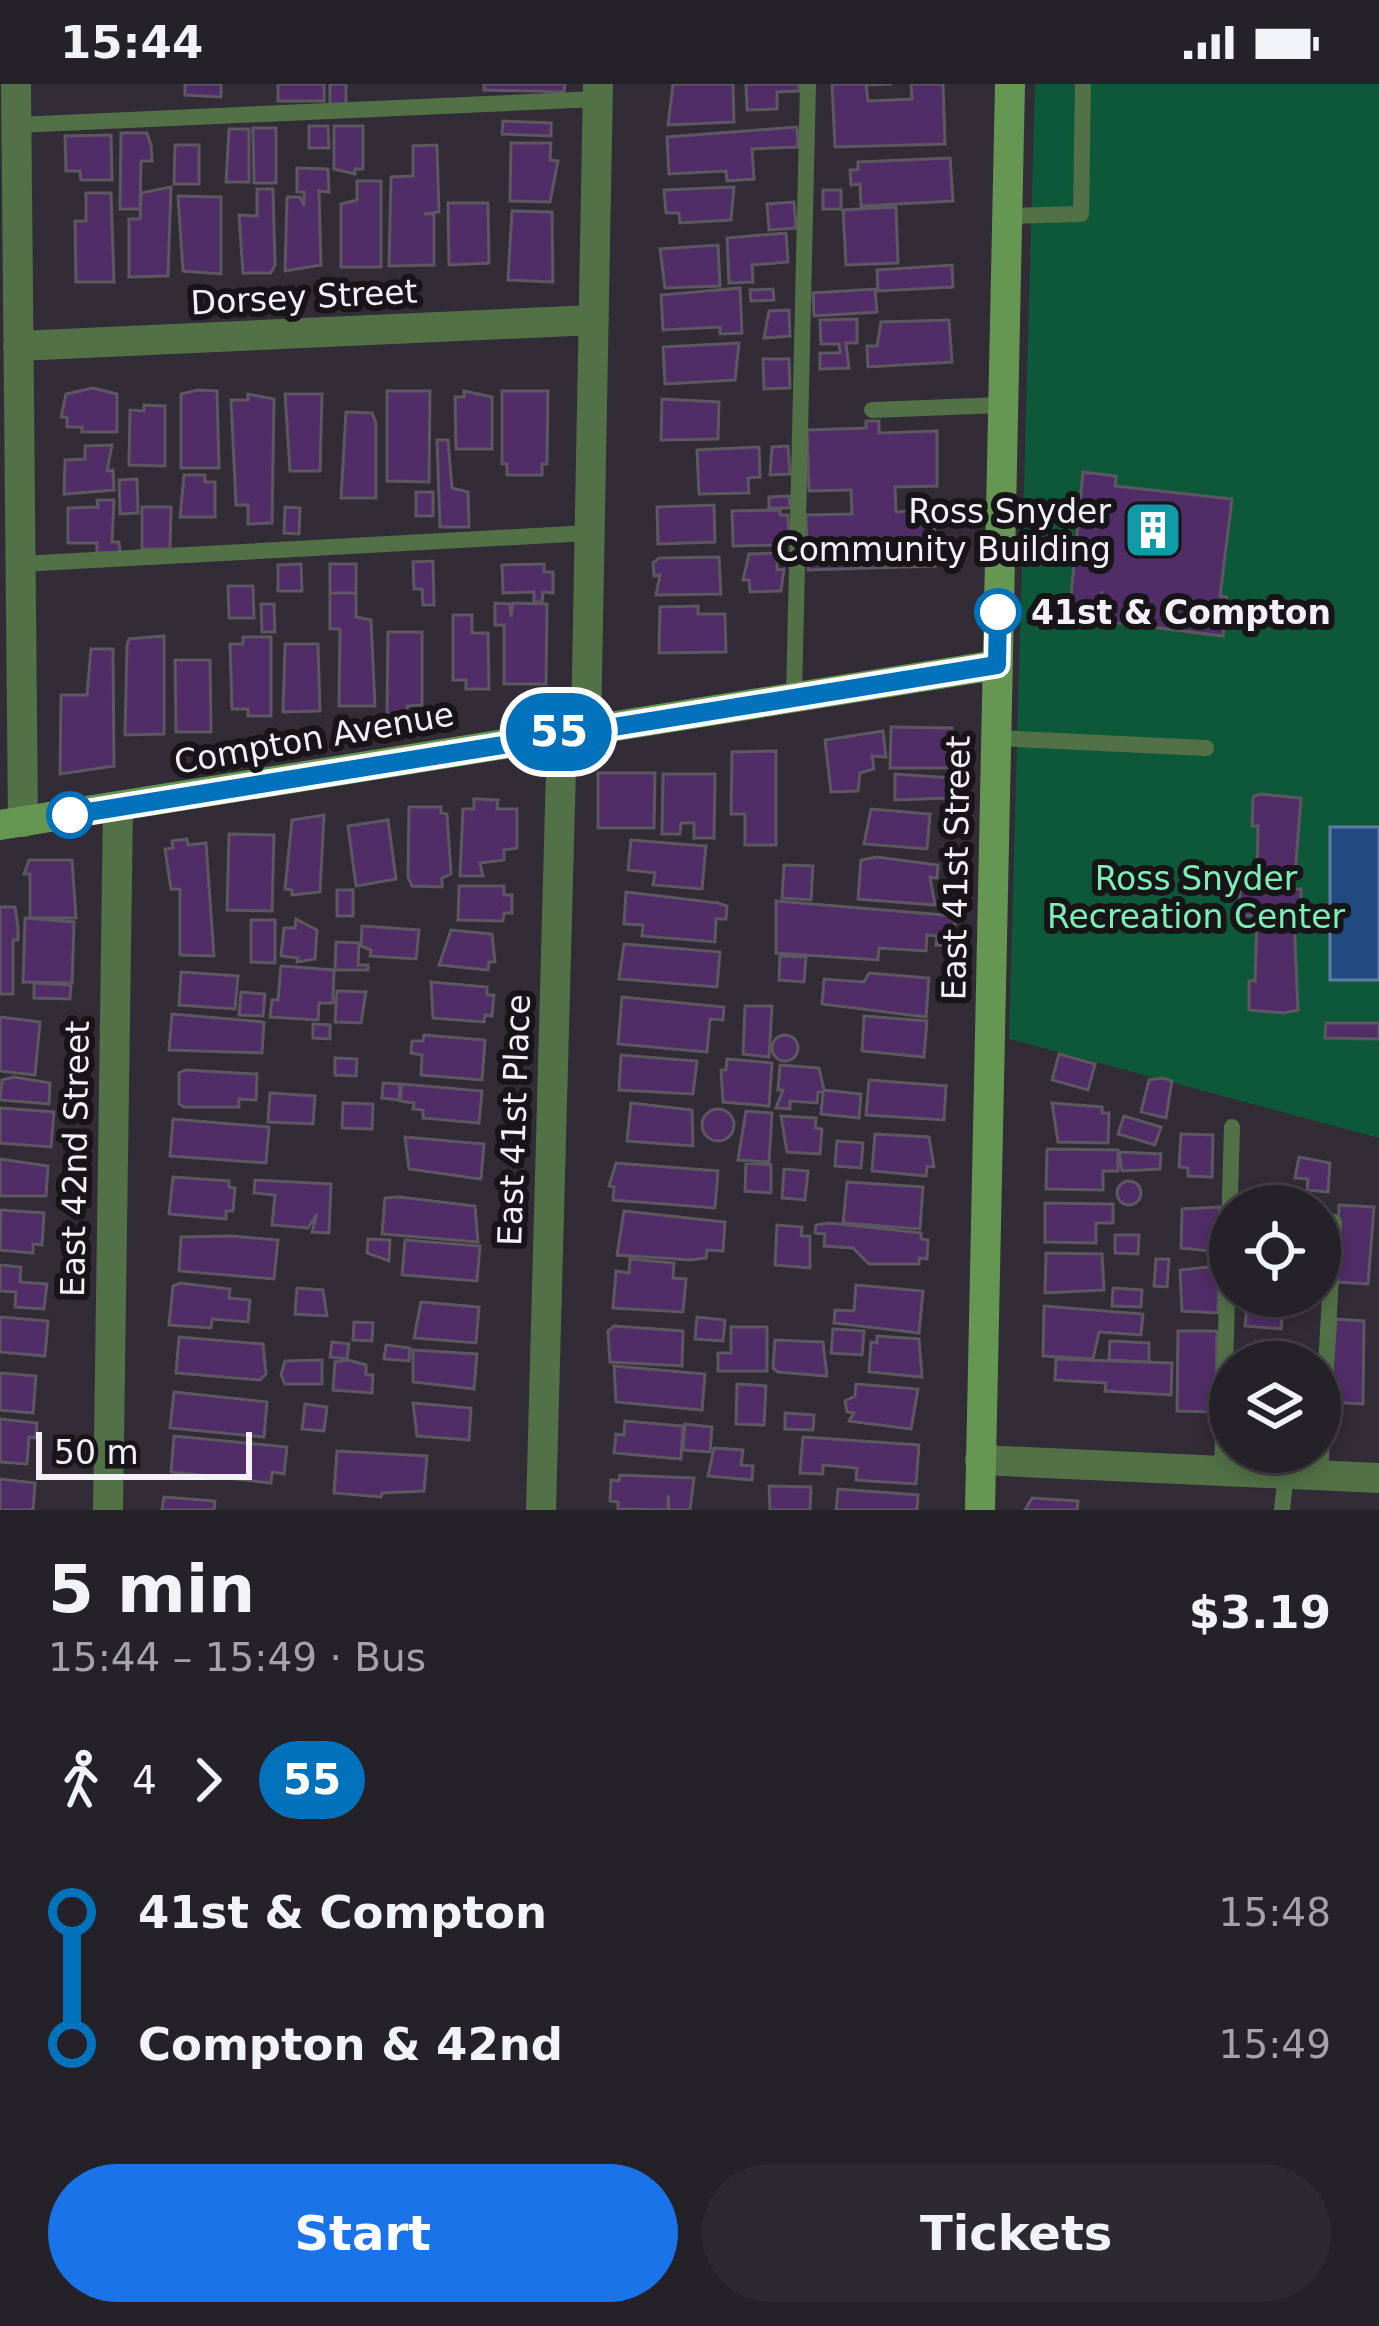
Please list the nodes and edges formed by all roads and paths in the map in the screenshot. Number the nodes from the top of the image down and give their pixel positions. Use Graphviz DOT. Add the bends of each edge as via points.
graph roads {
  1 [pos="16,84"];
  2 [pos="808,84"];
  3 [pos="1010,84"];
  4 [pos="1083,84"];
  5 [pos="597,92"];
  6 [pos="17,125"];
  7 [pos="1007,216"];
  8 [pos="593,320"];
  9 [pos="18,346"];
  10 [pos="1003,405"];
  11 [pos="872,410"];
  12 [pos="590,533"];
  13 [pos="20,564"];
  14 [pos="997,665"];
  15 [pos="794,696"];
  16 [pos="574,730"];
  17 [pos="995,738"];
  18 [pos="1206,748"];
  19 [pos="118,808"];
  20 [pos="12,824"];
  21 [pos="1232,1127"];
  22 [pos="1329,1317"];
  23 [pos="1226,1341"];
  24 [pos="980,1460"];
  25 [pos="1209,1470"];
  26 [pos="1265,1473"];
  27 [pos="1286,1474"];
  28 [pos="1320,1476"];
  29 [pos="1379,1478"];
  30 [pos="108,1510"];
  31 [pos="541,1510"];
  32 [pos="980,1510"];
  33 [pos="1282,1510"];
  1 -- 6 [label="street"];
  2 -- 15 [label="lane"];
  3 -- 7 [label="street, East 41st Street"];
  4 -- 7 [label="lane" via="1082,214"];
  5 -- 6 [label="lane"];
  5 -- 8 [label="street, East 41st Place"];
  6 -- 9 [label="street"];
  7 -- 10 [label="street, East 41st Street"];
  8 -- 9 [label="street, Dorsey Street"];
  8 -- 12 [label="street, East 41st Place"];
  9 -- 13 [label="street"];
  10 -- 11 [label="lane"];
  10 -- 14 [label="street, East 41st Street"];
  12 -- 13 [label="lane"];
  12 -- 16 [label="street, East 41st Place"];
  13 -- 20 [label="street"];
  14 -- 15 [label="street, Compton Avenue"];
  14 -- 17 [label="street, East 41st Street"];
  15 -- 16 [label="street, Compton Avenue"];
  16 -- 19 [label="street, Compton Avenue"];
  16 -- 31 [label="street, East 41st Place"];
  17 -- 18 [label="lane"];
  17 -- 24 [label="street, East 41st Street"];
  19 -- 20 [label="street, Compton Avenue"];
  19 -- 30 [label="street, East 42nd Street"];
  21 -- 23 [label="lane"];
  22 -- 28 [label="lane"];
  24 -- 25 [label="street"];
  24 -- 32 [label="street, East 41st Street"];
  26 -- 27 [label="street"];
  27 -- 28 [label="street"];
  27 -- 33 [label="lane"];
  28 -- 29 [label="street"];
}
